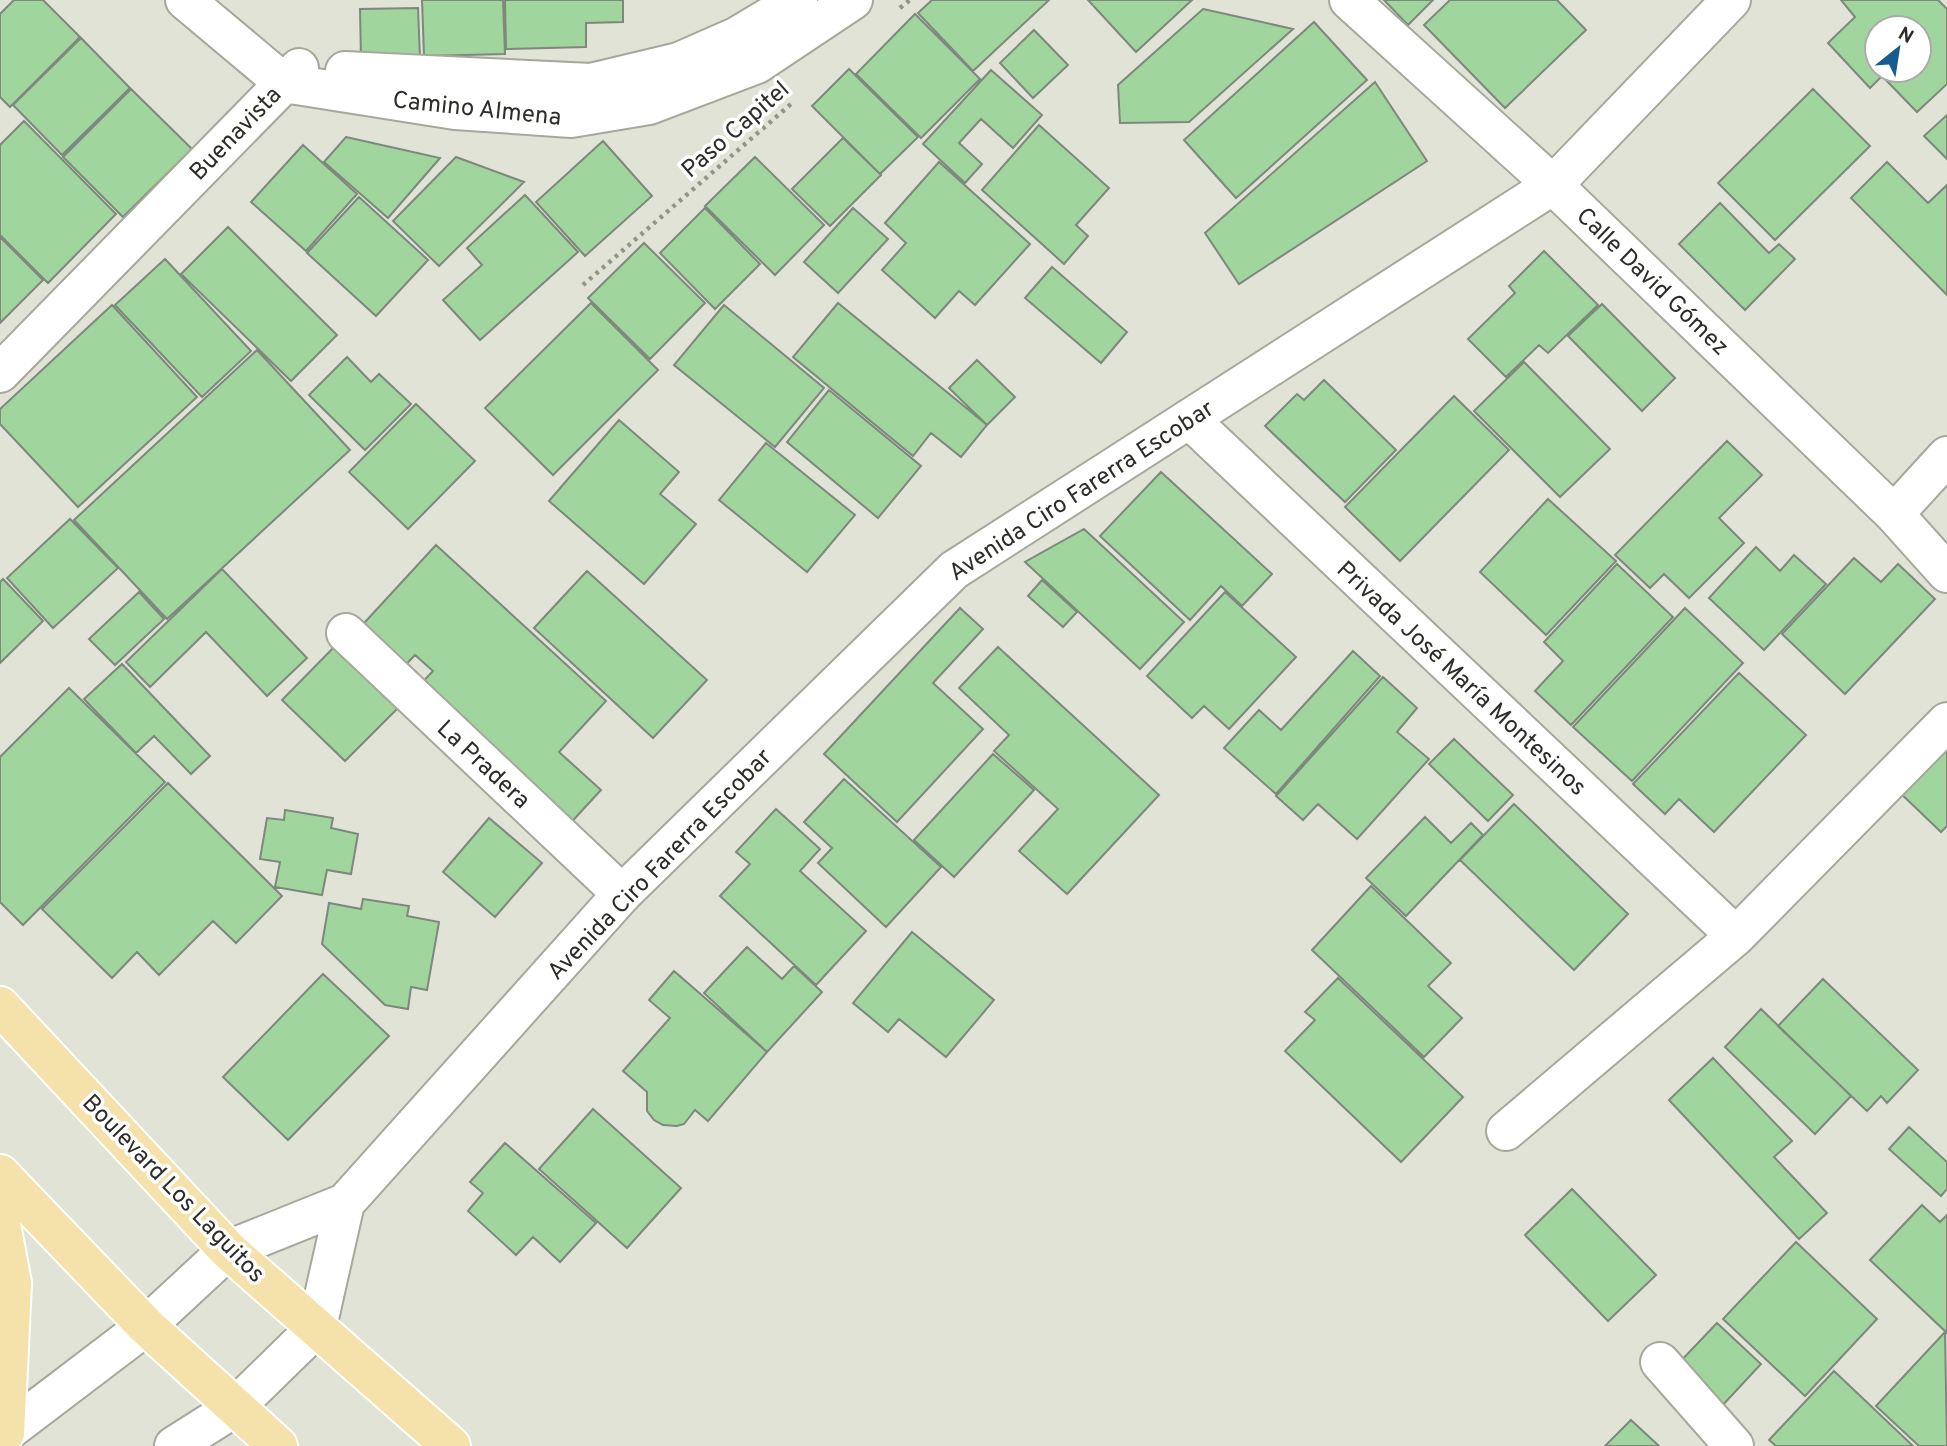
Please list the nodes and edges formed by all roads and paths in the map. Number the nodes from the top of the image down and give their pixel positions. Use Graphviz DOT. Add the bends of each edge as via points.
graph roads {
  1 [pos="185,0"];
  2 [pos="798,0"];
  3 [pos="853,0"];
  4 [pos="910,0"];
  5 [pos="1349,0"];
  6 [pos="1731,0"];
  7 [pos="899,9"];
  8 [pos="291,76"];
  9 [pos="794,101"];
  10 [pos="1553,185"];
  11 [pos="583,285"];
  12 [pos="0,373"];
  13 [pos="1189,419"];
  14 [pos="1947,456"];
  15 [pos="1894,514"];
  16 [pos="1947,573"];
  17 [pos="346,633"];
  18 [pos="1947,722"];
  19 [pos="622,894"];
  20 [pos="1736,936"];
  21 [pos="0,1006"];
  22 [pos="1507,1131"];
  23 [pos="0,1174"];
  24 [pos="345,1203"];
  25 [pos="0,1219"];
  26 [pos="228,1250"];
  27 [pos="146,1326"];
  28 [pos="317,1327"];
  29 [pos="1660,1362"];
  30 [pos="234,1408"];
  31 [pos="3,1435"];
  32 [pos="174,1446"];
  33 [pos="278,1446"];
  34 [pos="451,1446"];
  35 [pos="1734,1446"];
  1 -- 8 [label="street"];
  2 -- 8 [label="street, Camino Almena" via="736,37 679,62 591,83"];
  3 -- 8 [label="street, Camino Almena" via="757,64 649,105 571,118 455,110"];
  4 -- 7 [label="path"];
  5 -- 10 [label="street, Calle David Gómez"];
  6 -- 10 [label="street, Avenida Ciro Farerra Escobar"];
  8 -- 12 [label="street, Buenavista"];
  9 -- 11 [label="path, Paso Capitel"];
  10 -- 13 [label="street, Avenida Ciro Farerra Escobar"];
  10 -- 15 [label="street, Calle David Gómez"];
  13 -- 19 [label="street, Avenida Ciro Farerra Escobar" via="954,570"];
  13 -- 20 [label="street, Privada José María Montesinos"];
  14 -- 15 [label="street"];
  15 -- 16 [label="street, Calle David Gómez"];
  17 -- 19 [label="street, La Pradera"];
  18 -- 20 [label="street"];
  19 -- 24 [label="street, Avenida Ciro Farerra Escobar"];
  20 -- 22 [label="street"];
  21 -- 26 [label="main road, Boulevard Los Laguitos"];
  23 -- 27 [label="main road"];
  24 -- 26 [label="street, Avenida Ciro Farerra Escobar"];
  24 -- 28 [label="street, Avenida Ciro Farerra Escobar"];
  25 -- 31 [label="main road" via="12,1283"];
  26 -- 27 [label="street"];
  26 -- 28 [label="main road, Boulevard Los Laguitos"];
  27 -- 30 [label="main road"];
  27 -- 31 [label="street"];
  28 -- 30 [label="street"];
  28 -- 34 [label="main road, Boulevard Los Laguitos"];
  29 -- 35 [label="street"];
  30 -- 32 [label="street"];
  30 -- 33 [label="main road"];
}
